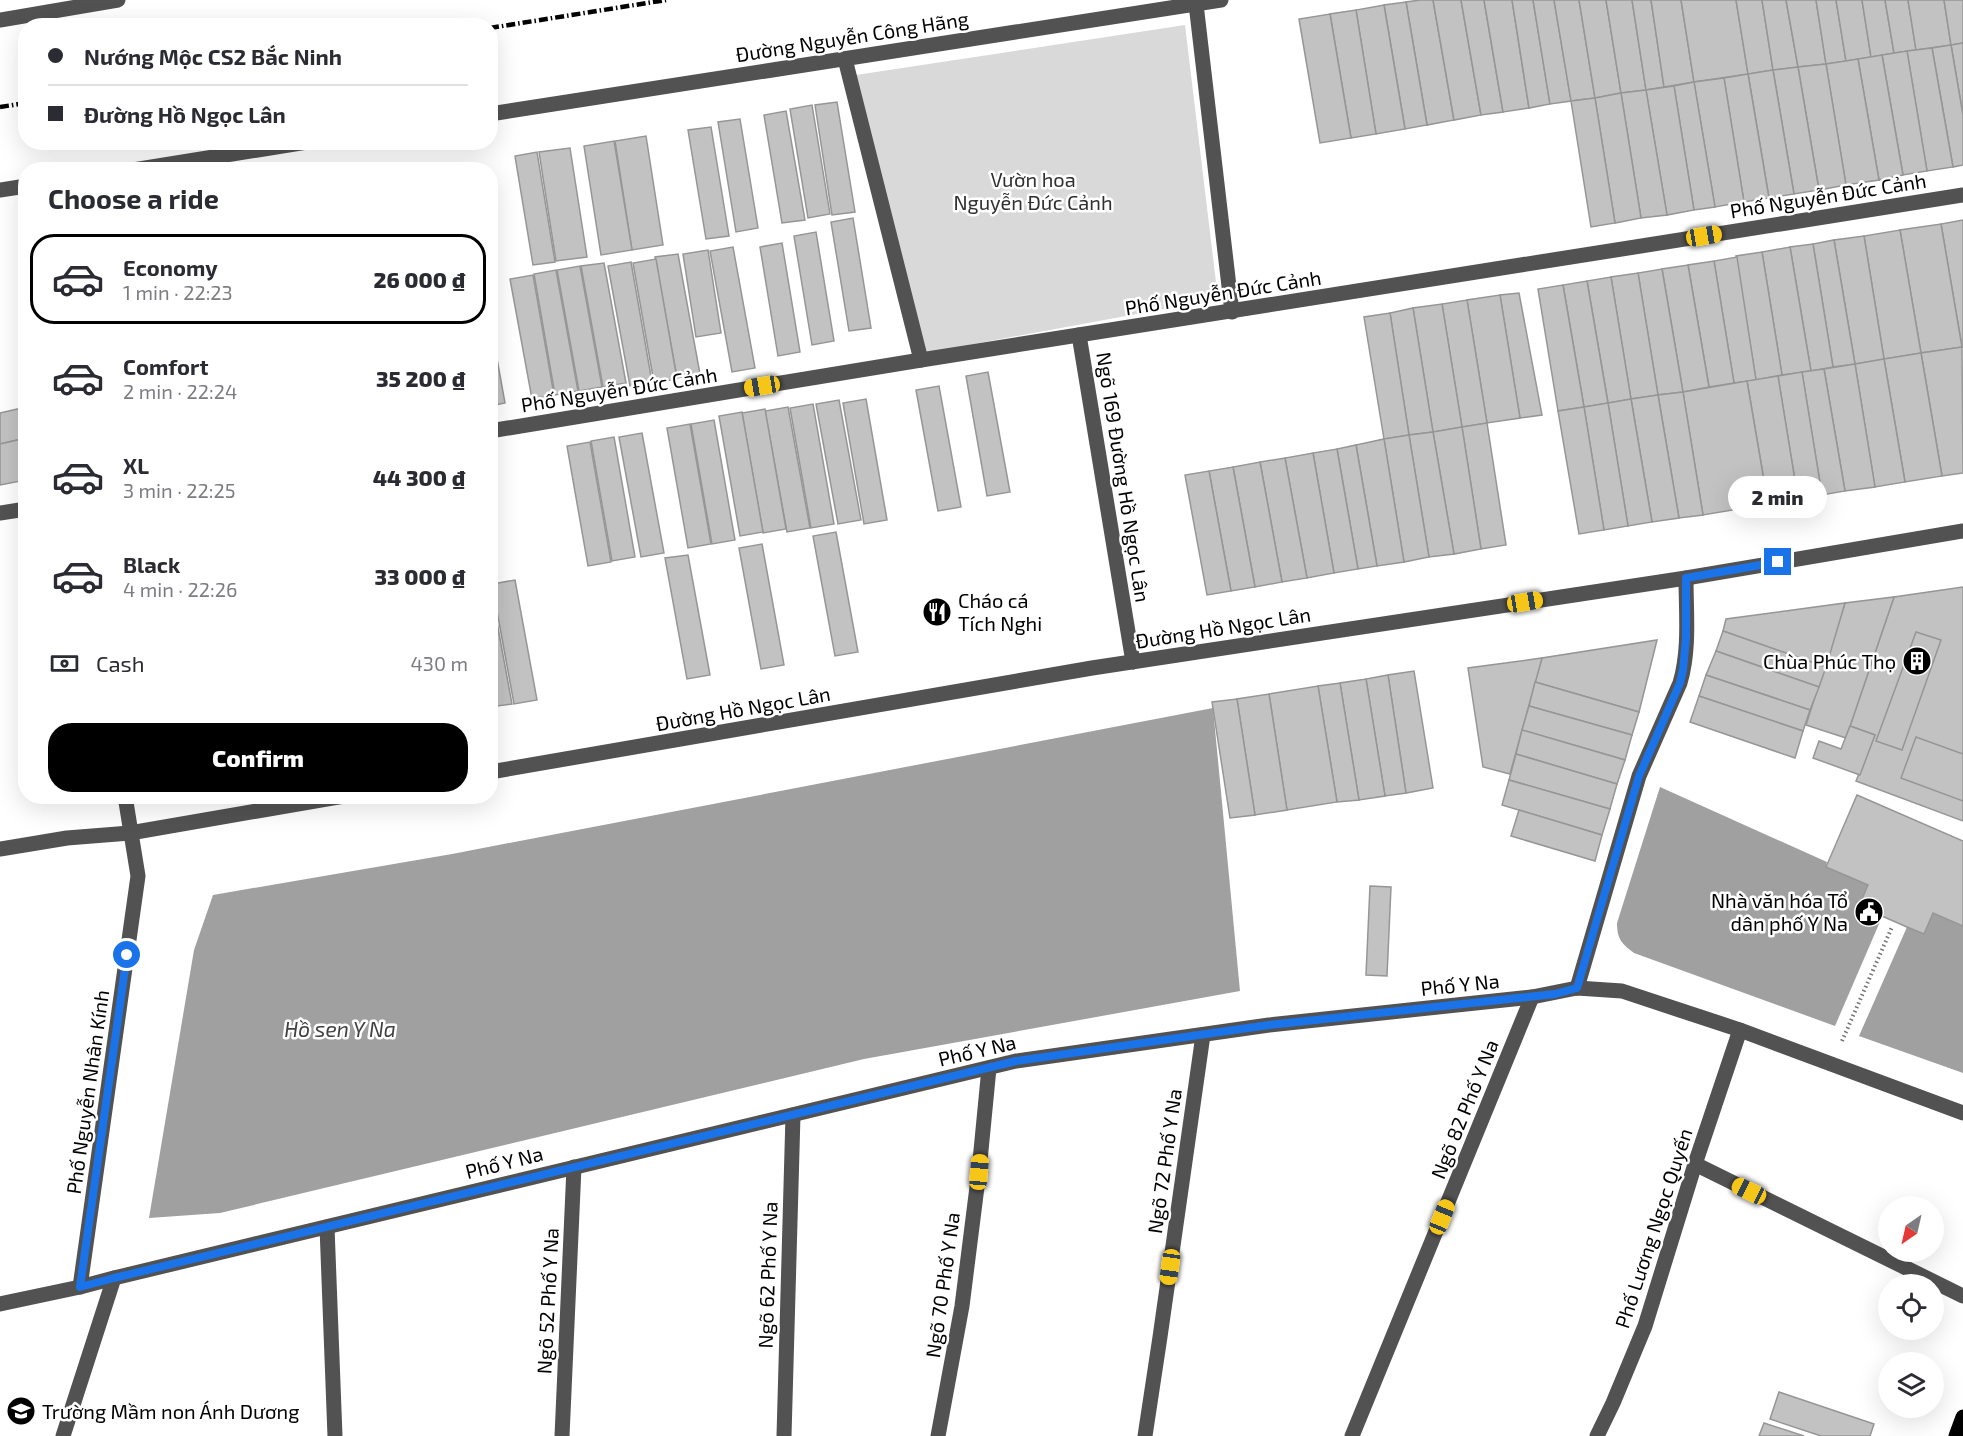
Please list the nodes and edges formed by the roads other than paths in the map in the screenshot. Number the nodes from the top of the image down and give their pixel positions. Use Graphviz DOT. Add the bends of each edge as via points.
graph roads {
  1 [pos="118,0"];
  2 [pos="1221,0"];
  3 [pos="1196,4"];
  4 [pos="0,20"];
  5 [pos="845,59"];
  6 [pos="498,113"];
  7 [pos="257,150"];
  8 [pos="183,162"];
  9 [pos="18,187"];
  10 [pos="0,190"];
  11 [pos="1963,195"];
  12 [pos="1232,312"];
  13 [pos="1079,335"];
  14 [pos="921,360"];
  15 [pos="498,430"];
  16 [pos="18,510"];
  17 [pos="0,513"];
  18 [pos="1963,531"];
  19 [pos="1686,578"];
  20 [pos="1133,662"];
  21 [pos="498,771"];
  22 [pos="126,804"];
  23 [pos="297,804"];
  24 [pos="130,832"];
  25 [pos="0,849"];
  26 [pos="1577,988"];
  27 [pos="1532,997"];
  28 [pos="1740,1030"];
  29 [pos="1203,1035"];
  30 [pos="989,1068"];
  31 [pos="1963,1113"];
  32 [pos="792,1115"];
  33 [pos="1695,1164"];
  34 [pos="574,1167"];
  35 [pos="327,1227"];
  36 [pos="114,1278"];
  37 [pos="80,1287"];
  38 [pos="1963,1296"];
  39 [pos="0,1304"];
  40 [pos="1963,1418"];
  41 [pos="63,1436"];
  42 [pos="335,1436"];
  43 [pos="562,1436"];
  44 [pos="784,1436"];
  45 [pos="938,1436"];
  46 [pos="1144,1436"];
  47 [pos="1352,1436"];
  48 [pos="1597,1436"];
  49 [pos="1956,1436"];
  1 -- 4 [label="street"];
  2 -- 3 [label="street, Đường Nguyễn Công Hãng"];
  3 -- 5 [label="street, Đường Nguyễn Công Hãng"];
  3 -- 12 [label="street"];
  5 -- 6 [label="street, Đường Nguyễn Công Hãng"];
  5 -- 14 [label="street"];
  7 -- 8 [label="street"];
  9 -- 10 [label="street"];
  11 -- 12 [label="street, Phố Nguyễn Đức Cảnh"];
  12 -- 13 [label="street, Phố Nguyễn Đức Cảnh"];
  13 -- 14 [label="street, Phố Nguyễn Đức Cảnh"];
  13 -- 20 [label="street, Ngõ 169 Đường Hồ Ngọc Lân"];
  14 -- 15 [label="street, Phố Nguyễn Đức Cảnh"];
  16 -- 17 [label="street"];
  18 -- 19 [label="street, Đường Hồ Ngọc Lân"];
  19 -- 20 [label="street, Đường Hồ Ngọc Lân"];
  19 -- 26 [label="street" via="1686,638 1680,683 1639,776"];
  20 -- 21 [label="street, Đường Hồ Ngọc Lân"];
  22 -- 24 [label="street, Phố Nguyễn Nhân Kính"];
  23 -- 24 [label="street"];
  24 -- 25 [label="street"];
  24 -- 37 [label="street, Phố Nguyễn Nhân Kính" via="138,876"];
  26 -- 27 [label="street, Phố Y Na"];
  26 -- 28 [label="street, Phố Y Na" via="1622,991"];
  27 -- 29 [label="street, Phố Y Na"];
  27 -- 47 [label="street, Ngõ 82 Phố Y Na"];
  28 -- 31 [label="street, Phố Y Na"];
  28 -- 33 [label="street, Phố Lương Ngọc Quyến"];
  29 -- 30 [label="street, Phố Y Na"];
  29 -- 46 [label="street, Ngõ 72 Phố Y Na"];
  30 -- 32 [label="street, Phố Y Na"];
  30 -- 45 [label="street, Ngõ 70 Phố Y Na" via="962,1306"];
  32 -- 34 [label="street, Phố Y Na"];
  32 -- 44 [label="street, Ngõ 62 Phố Y Na"];
  33 -- 38 [label="street"];
  33 -- 48 [label="street, Phố Lương Ngọc Quyến" via="1645,1326"];
  34 -- 35 [label="street, Phố Y Na"];
  34 -- 43 [label="street, Ngõ 52 Phố Y Na"];
  35 -- 36 [label="street, Phố Y Na"];
  35 -- 42 [label="street"];
  36 -- 37 [label="street, Phố Y Na"];
  36 -- 41 [label="street"];
  37 -- 39 [label="street, Phố Y Na"];
  40 -- 49 [label="main road"];
}
